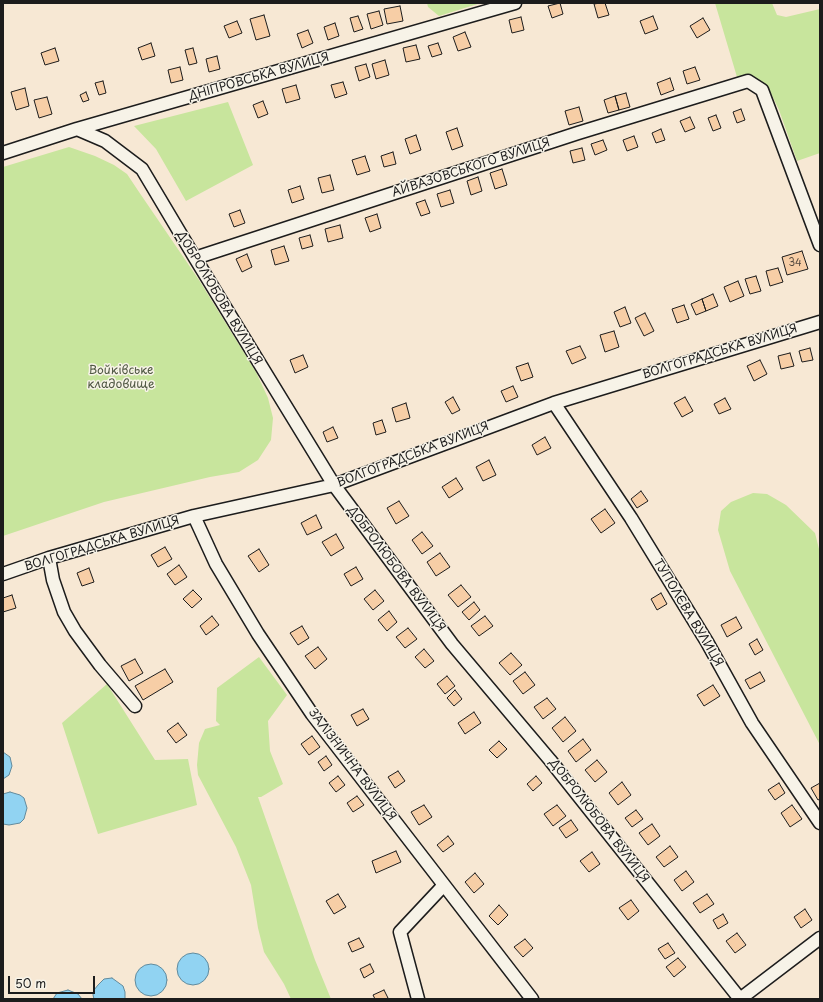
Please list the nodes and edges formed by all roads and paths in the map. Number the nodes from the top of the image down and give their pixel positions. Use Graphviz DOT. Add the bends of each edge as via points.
graph roads {
  1 [pos="515,3"];
  2 [pos="77,130"];
  3 [pos="3,153"];
  4 [pos="820,245"];
  5 [pos="195,258"];
  6 [pos="820,322"];
  7 [pos="554,403"];
  8 [pos="334,485"];
  9 [pos="194,516"];
  10 [pos="48,558"];
  11 [pos="3,574"];
  12 [pos="135,706"];
  13 [pos="820,823"];
  14 [pos="444,885"];
  15 [pos="820,938"];
  16 [pos="418,999"];
  17 [pos="532,999"];
  18 [pos="740,999"];
  1 -- 2 [label="street, ДНІПРОВСЬКА ВУЛИЦЯ"];
  2 -- 3 [label="street, ДНІПРОВСЬКА ВУЛИЦЯ"];
  2 -- 5 [label="street, ДОБРОЛЮБОВА ВУЛИЦЯ" via="105,141 142,169"];
  4 -- 5 [label="street, АЙВАЗОВСЬКОГО ВУЛИЦЯ" via="762,90 748,81 578,133"];
  5 -- 8 [label="street, ДОБРОЛЮБОВА ВУЛИЦЯ"];
  6 -- 7 [label="street, ВОЛГОГРАДСЬКА ВУЛИЦЯ"];
  7 -- 8 [label="street, ВОЛГОГРАДСЬКА ВУЛИЦЯ"];
  7 -- 13 [label="street, ТУПОЛЄВА ВУЛИЦЯ" via="708,642 752,723"];
  8 -- 9 [label="street, ВОЛГОГРАДСЬКА ВУЛИЦЯ"];
  8 -- 18 [label="street, ДОБРОЛЮБОВА ВУЛИЦЯ" via="452,644 550,760"];
  9 -- 10 [label="street, ВОЛГОГРАДСЬКА ВУЛИЦЯ"];
  9 -- 14 [label="street, ЗАЛІЗНИЧНА ВУЛИЦЯ" via="216,564 258,634 304,702"];
  10 -- 11 [label="street, ВОЛГОГРАДСЬКА ВУЛИЦЯ"];
  10 -- 12 [label="street" via="64,612 75,631"];
  14 -- 16 [label="street" via="400,932"];
  14 -- 17 [label="street, ЗАЛІЗНИЧНА ВУЛИЦЯ"];
  15 -- 18 [label="street"];
}
